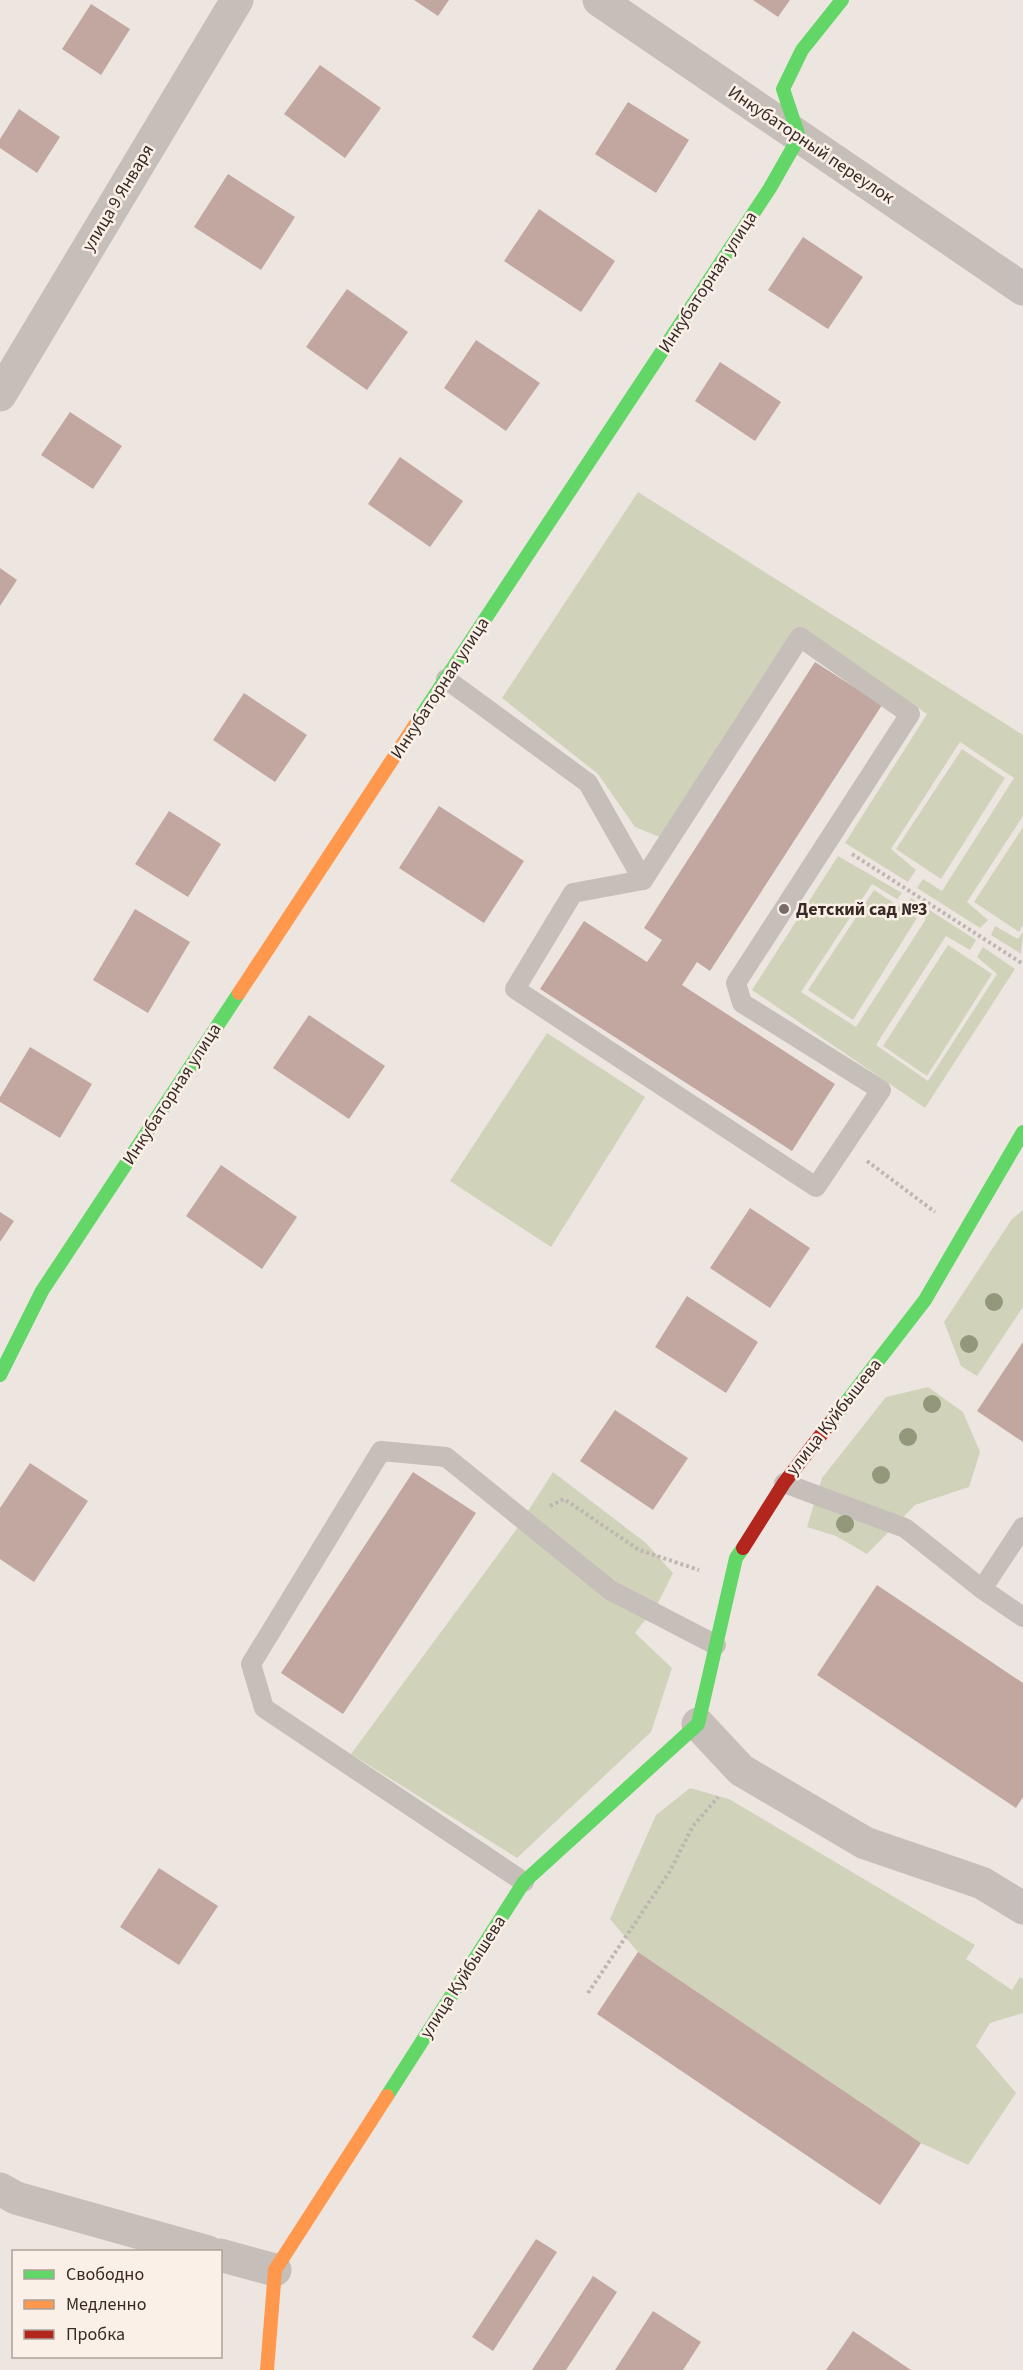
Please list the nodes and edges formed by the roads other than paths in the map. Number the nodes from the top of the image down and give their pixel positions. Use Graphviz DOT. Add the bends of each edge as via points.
graph roads {
  1 [pos="237,0"];
  2 [pos="599,0"];
  3 [pos="842,0"];
  4 [pos="799,137"];
  5 [pos="1023,289"];
  6 [pos="0,395"];
  7 [pos="446,679"];
  8 [pos="643,880"];
  9 [pos="1023,1132"];
  10 [pos="0,1375"];
  11 [pos="784,1483"];
  12 [pos="1023,1527"];
  13 [pos="982,1589"];
  14 [pos="1023,1617"];
  15 [pos="716,1645"];
  16 [pos="698,1724"];
  17 [pos="524,1882"];
  18 [pos="1023,1908"];
  19 [pos="0,2189"];
  20 [pos="201,2250"];
  21 [pos="222,2256"];
  22 [pos="275,2270"];
  23 [pos="267,2370"];
  1 -- 6 [label="street, улица 9 Января"];
  2 -- 4 [label="street, Инкубаторный переулок"];
  3 -- 4 [label="street" via="802,50 783,89"];
  4 -- 5 [label="street, Инкубаторный переулок"];
  4 -- 7 [label="street, Инкубаторная улица" via="763,198"];
  7 -- 8 [label="lane" via="588,783"];
  7 -- 10 [label="street, Инкубаторная улица" via="42,1291"];
  8 -- 8 [label="lane" via="800,637 910,714 736,984 742,1003 881,1090 816,1186 515,989 573,893"];
  9 -- 11 [label="street, улица Куйбышева" via="925,1300"];
  11 -- 13 [label="lane" via="905,1528"];
  11 -- 15 [label="street, улица Куйбышева" via="736,1558"];
  12 -- 13 [label="lane"];
  13 -- 14 [label="lane"];
  15 -- 16 [label="street, улица Куйбышева"];
  15 -- 17 [label="lane" via="610,1590 446,1457 381,1451 251,1664 264,1708"];
  16 -- 17 [label="street, улица Куйбышева"];
  16 -- 18 [label="street" via="741,1770 865,1843 982,1883"];
  17 -- 22 [label="street, улица Куйбышева"];
  19 -- 20 [label="street" via="16,2198"];
  21 -- 22 [label="street"];
  22 -- 23 [label="street"];
}
